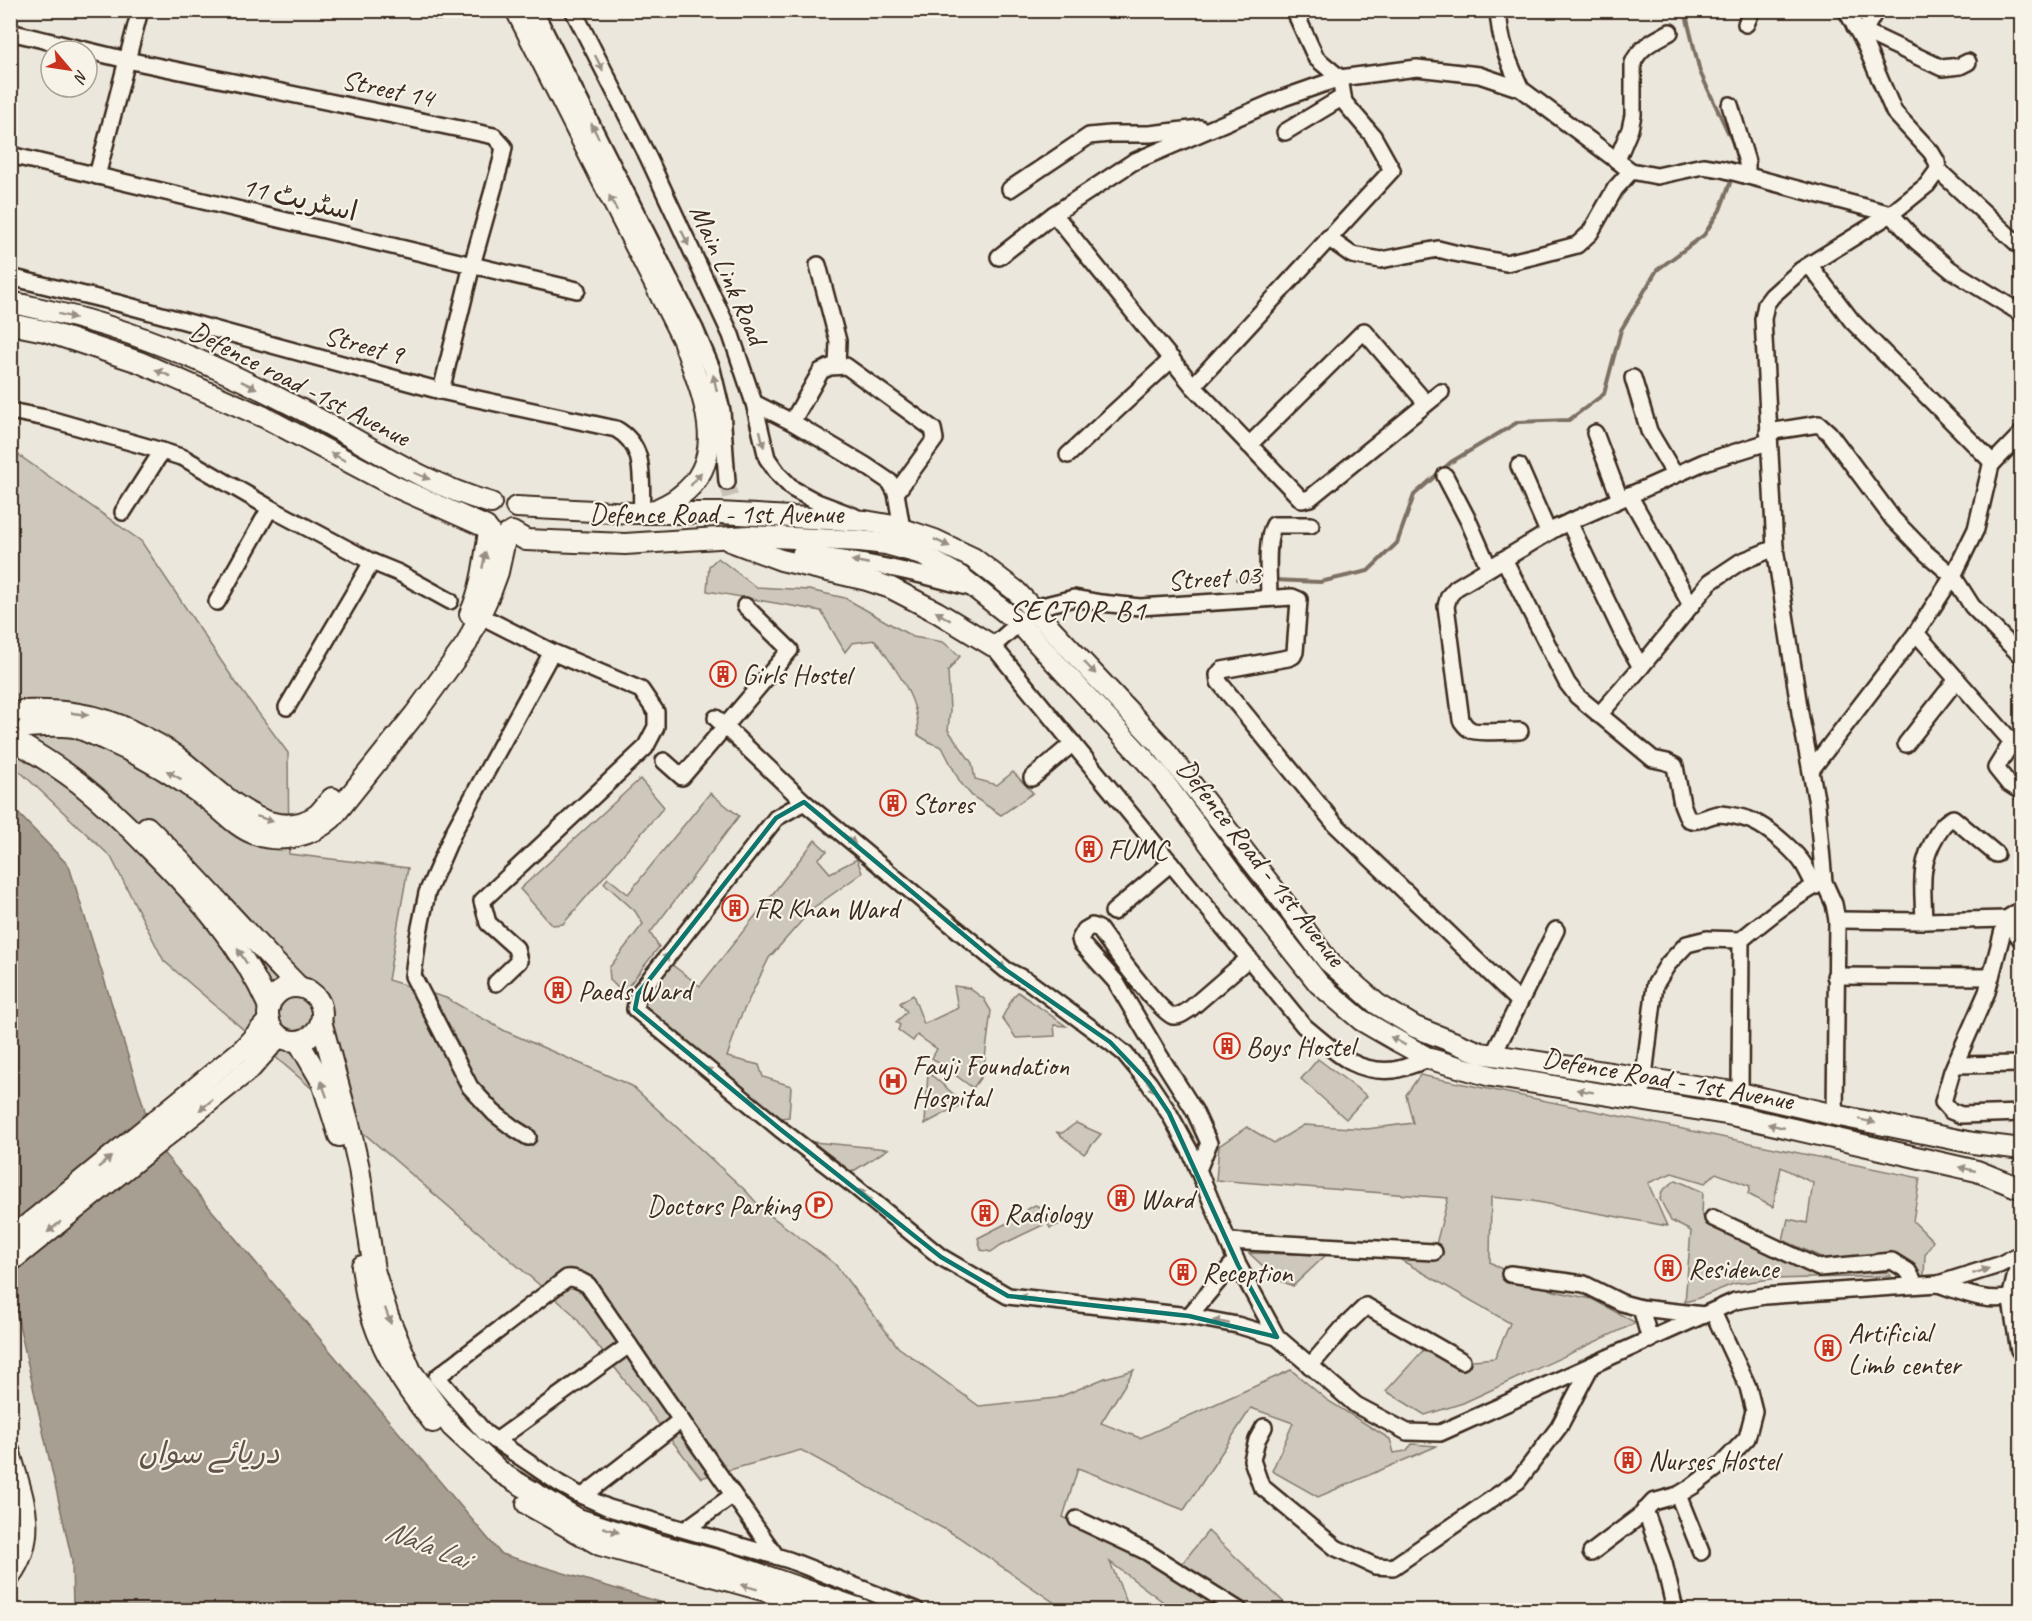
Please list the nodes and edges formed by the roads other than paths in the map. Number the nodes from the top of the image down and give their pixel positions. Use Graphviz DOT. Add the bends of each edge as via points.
graph roads {
  1 [pos="140,10"];
  2 [pos="516,10"];
  3 [pos="534,10"];
  4 [pos="573,10"];
  5 [pos="1294,10"];
  6 [pos="1498,10"];
  7 [pos="1846,10"];
  8 [pos="1876,10"];
  9 [pos="1860,29"];
  10 [pos="10,32"];
  11 [pos="1670,32"];
  12 [pos="127,60"];
  13 [pos="1968,62"];
  14 [pos="1340,78"];
  15 [pos="1521,90"];
  16 [pos="1343,97"];
  17 [pos="1730,105"];
  18 [pos="1218,126"];
  19 [pos="1285,132"];
  20 [pos="10,155"];
  21 [pos="1617,160"];
  22 [pos="1938,170"];
  23 [pos="1631,171"];
  24 [pos="97,176"];
  25 [pos="1747,176"];
  26 [pos="1010,189"];
  27 [pos="1054,214"];
  28 [pos="1892,214"];
  29 [pos="1328,238"];
  30 [pos="2022,248"];
  31 [pos="999,257"];
  32 [pos="472,265"];
  33 [pos="818,265"];
  34 [pos="1810,266"];
  35 [pos="10,277"];
  36 [pos="577,290"];
  37 [pos="10,302"];
  38 [pos="2020,310"];
  39 [pos="10,324"];
  40 [pos="1172,359"];
  41 [pos="837,366"];
  42 [pos="1634,378"];
  43 [pos="1193,386"];
  44 [pos="441,391"];
  45 [pos="1441,392"];
  46 [pos="754,403"];
  47 [pos="1426,403"];
  48 [pos="10,411"];
  49 [pos="792,422"];
  50 [pos="1595,433"];
  51 [pos="2022,433"];
  52 [pos="1768,437"];
  53 [pos="1249,445"];
  54 [pos="162,450"];
  55 [pos="1068,455"];
  56 [pos="1993,464"];
  57 [pos="1519,466"];
  58 [pos="1675,475"];
  59 [pos="1445,476"];
  60 [pos="727,482"];
  61 [pos="896,493"];
  62 [pos="1624,497"];
  63 [pos="491,503"];
  64 [pos="516,507"];
  65 [pos="270,508"];
  66 [pos="123,512"];
  67 [pos="646,513"];
  68 [pos="865,521"];
  69 [pos="1569,522"];
  70 [pos="1311,525"];
  71 [pos="902,529"];
  72 [pos="498,531"];
  73 [pos="1548,532"];
  74 [pos="717,538"];
  75 [pos="1775,548"];
  76 [pos="800,553"];
  77 [pos="1504,559"];
  78 [pos="372,562"];
  79 [pos="1489,568"];
  80 [pos="1953,576"];
  81 [pos="1270,586"];
  82 [pos="978,590"];
  83 [pos="450,601"];
  84 [pos="217,602"];
  85 [pos="1691,605"];
  86 [pos="745,606"];
  87 [pos="1033,608"];
  88 [pos="481,616"];
  89 [pos="1018,623"];
  90 [pos="1916,633"];
  91 [pos="993,646"];
  92 [pos="552,652"];
  93 [pos="2022,657"];
  94 [pos="1641,667"];
  95 [pos="1957,679"];
  96 [pos="287,707"];
  97 [pos="1599,715"];
  98 [pos="16,721"];
  99 [pos="721,723"];
  100 [pos="1520,731"];
  101 [pos="1073,744"];
  102 [pos="1906,744"];
  103 [pos="664,761"];
  104 [pos="1811,770"];
  105 [pos="1032,778"];
  106 [pos="2022,792"];
  107 [pos="804,802"];
  108 [pos="1996,854"];
  109 [pos="1171,863"];
  110 [pos="1819,884"];
  111 [pos="2022,909"];
  112 [pos="1113,912"];
  113 [pos="2007,919"];
  114 [pos="1837,920"];
  115 [pos="1924,921"];
  116 [pos="1556,930"];
  117 [pos="1741,940"];
  118 [pos="2022,941"];
  119 [pos="1249,958"];
  120 [pos="1835,976"];
  121 [pos="1991,977"];
  122 [pos="496,983"];
  123 [pos="299,987"];
  124 [pos="1519,1001"];
  125 [pos="321,1021"];
  126 [pos="279,1026"];
  127 [pos="1493,1055"];
  128 [pos="1430,1059"];
  129 [pos="2022,1064"];
  130 [pos="1955,1065"];
  131 [pos="1645,1077"];
  132 [pos="1740,1093"];
  133 [pos="1641,1101"];
  134 [pos="2022,1113"];
  135 [pos="1834,1115"];
  136 [pos="528,1137"];
  137 [pos="2022,1149"];
  138 [pos="1198,1170"];
  139 [pos="2022,1189"];
  140 [pos="1713,1218"];
  141 [pos="10,1239"];
  142 [pos="1228,1241"];
  143 [pos="1434,1252"];
  144 [pos="2022,1254"];
  145 [pos="1236,1260"];
  146 [pos="10,1262"];
  147 [pos="2022,1264"];
  148 [pos="1510,1275"];
  149 [pos="1938,1284"];
  150 [pos="1916,1285"];
  151 [pos="2014,1298"];
  152 [pos="1641,1308"];
  153 [pos="1708,1313"];
  154 [pos="1189,1316"];
  155 [pos="1277,1337"];
  156 [pos="1650,1340"];
  157 [pos="629,1346"];
  158 [pos="2022,1348"];
  159 [pos="1462,1362"];
  160 [pos="1310,1366"];
  161 [pos="1591,1366"];
  162 [pos="681,1420"];
  163 [pos="1264,1427"];
  164 [pos="496,1441"];
  165 [pos="10,1453"];
  166 [pos="733,1494"];
  167 [pos="1678,1495"];
  168 [pos="583,1497"];
  169 [pos="1646,1510"];
  170 [pos="1077,1519"];
  171 [pos="686,1529"];
  172 [pos="1701,1552"];
  173 [pos="1591,1553"];
  174 [pos="776,1556"];
  175 [pos="10,1576"];
  176 [pos="825,1611"];
  177 [pos="863,1611"];
  178 [pos="916,1611"];
  179 [pos="1239,1611"];
  180 [pos="1676,1611"];
  1 -- 12 [label="street"];
  67 -- 2 [label="main road, one-way" via="680,496 699,477 708,459 710,436 702,395 683,340"];
  60 -- 3 [label="street, Main Link Road, one-way" via="722,411 712,369"];
  4 -- 46 [label="street, Main Link Road, one-way" via="731,334"];
  5 -- 14 [label="street" via="1316,58"];
  6 -- 15 [label="street" via="1503,48"];
  7 -- 9 [label="street"];
  8 -- 9 [label="street"];
  9 -- 13 [label="street" via="1942,68"];
  9 -- 22 [label="street" via="1894,112 1931,152"];
  10 -- 12 [label="street, Street 14"];
  11 -- 21 [label="street" via="1636,55 1633,115"];
  12 -- 24 [label="street"];
  12 -- 32 [label="street, Street 14" via="494,136 504,147"];
  14 -- 15 [label="street" via="1417,68 1479,75"];
  14 -- 16 [label="street"];
  14 -- 18 [label="street"];
  15 -- 21 [label="street"];
  16 -- 19 [label="street"];
  16 -- 29 [label="street" via="1373,136 1392,170"];
  17 -- 25 [label="street" via="1747,162"];
  18 -- 26 [label="street" via="1089,136"];
  18 -- 27 [label="street" via="1133,162"];
  20 -- 24 [label="street, اسٹریٹ 11"];
  21 -- 23 [label="street"];
  22 -- 28 [label="street"];
  22 -- 30 [label="street"];
  23 -- 25 [label="street" via="1657,176 1703,166"];
  23 -- 29 [label="street" via="1615,189 1590,233 1577,245 1524,259 1499,262 1438,249 1374,260 1352,255"];
  24 -- 32 [label="street, اسٹریٹ 11"];
  25 -- 28 [label="street"];
  27 -- 31 [label="street"];
  27 -- 40 [label="street"];
  28 -- 34 [label="street"];
  28 -- 38 [label="street" via="1916,241 1951,270"];
  29 -- 43 [label="street"];
  32 -- 36 [label="street, اسٹریٹ 11"];
  32 -- 44 [label="street, Street 14"];
  33 -- 41 [label="street" via="838,341"];
  34 -- 52 [label="street" via="1766,304 1763,319"];
  34 -- 56 [label="street" via="1852,321"];
  35 -- 44 [label="street, Street 9"];
  37 -- 63 [label="main road, Defence road -1st Avenue, one-way" via="87,320 186,355 296,407 410,471"];
  72 -- 39 [label="main road, Defence Road - 1st Avenue, one-way" via="396,487 264,417 139,362 45,331"];
  40 -- 43 [label="street"];
  40 -- 55 [label="street"];
  41 -- 49 [label="street" via="821,371"];
  41 -- 61 [label="street" via="846,366 933,429 935,439"];
  42 -- 58 [label="street" via="1649,431"];
  43 -- 53 [label="street"];
  44 -- 67 [label="street, Street 9" via="616,429 626,435 639,454"];
  45 -- 47 [label="street"];
  46 -- 49 [label="street"];
  46 -- 68 [label="street, Main Link Road, one-way" via="767,458 778,475 817,502"];
  47 -- 53 [label="street" via="1310,498 1302,500"];
  47 -- 53 [label="street" via="1364,330"];
  48 -- 54 [label="street"];
  49 -- 61 [label="street" via="890,482"];
  50 -- 62 [label="street"];
  51 -- 56 [label="street"];
  52 -- 58 [label="street"];
  52 -- 75 [label="street"];
  52 -- 80 [label="street" via="1819,424 1893,519"];
  54 -- 65 [label="street" via="184,458"];
  54 -- 66 [label="street"];
  56 -- 80 [label="street" via="1976,529"];
  57 -- 73 [label="street"];
  58 -- 62 [label="street"];
  59 -- 79 [label="street"];
  61 -- 71 [label="street"];
  62 -- 69 [label="street"];
  62 -- 85 [label="street"];
  63 -- 64 [label="main road, Defence road -1st Avenue" via="504,500"];
  63 -- 72 [label="main road" via="484,515"];
  64 -- 67 [label="main road, Defence road -1st Avenue"];
  64 -- 72 [label="main road" via="519,523"];
  65 -- 78 [label="street"];
  65 -- 84 [label="street"];
  67 -- 68 [label="main road, Defence road -1st Avenue"];
  68 -- 71 [label="main road, Defence road -1st Avenue"];
  69 -- 73 [label="street"];
  69 -- 94 [label="street"];
  70 -- 81 [label="street" via="1274,525 1269,544"];
  71 -- 87 [label="main road, Defence road -1st Avenue, one-way" via="973,558"];
  72 -- 74 [label="main road, Defence Road - 1st Avenue" via="526,540 625,544"];
  72 -- 88 [label="main road" via="498,572"];
  98 -- 72 [label="main road, one-way" via="53,710 88,714 113,723 175,755 248,813 279,824 298,823 317,815 347,781 453,643 474,605"];
  73 -- 77 [label="street"];
  74 -- 82 [label="main road, Defence Road - 1st Avenue" via="749,536 886,544 919,553"];
  91 -- 74 [label="main road, one-way" via="891,588 781,560"];
  75 -- 85 [label="street" via="1721,573"];
  75 -- 104 [label="street"];
  82 -- 76 [label="street, one-way" via="857,561"];
  77 -- 79 [label="street"];
  77 -- 97 [label="street" via="1567,683"];
  78 -- 83 [label="street"];
  78 -- 96 [label="street"];
  79 -- 100 [label="street" via="1456,588 1446,606 1461,720 1474,732"];
  80 -- 90 [label="street"];
  80 -- 93 [label="street" via="1972,606"];
  81 -- 87 [label="street, Street 03" via="1140,608 1074,598"];
  81 -- 124 [label="street, Street 03" via="1299,600 1293,656 1222,670 1219,682 1335,824"];
  82 -- 89 [label="main road, Defence Road - 1st Avenue"];
  85 -- 94 [label="street"];
  86 -- 99 [label="street" via="790,650"];
  87 -- 127 [label="main road, Defence road -1st Avenue, one-way" via="1163,748 1328,961 1377,1004 1415,1027"];
  88 -- 92 [label="street"];
  88 -- 98 [label="main road, one-way" via="467,643 422,705 332,818 302,836 269,838 240,828 179,777 130,750 77,728"];
  89 -- 91 [label="street"];
  128 -- 89 [label="main road, Defence Road - 1st Avenue, one-way" via="1361,1020 1319,984 1158,774"];
  90 -- 95 [label="street"];
  90 -- 104 [label="street"];
  91 -- 101 [label="street"];
  92 -- 122 [label="street" via="641,690 656,712 656,727 645,748 482,901 488,923 516,948 519,961"];
  92 -- 136 [label="street" via="454,831 427,893 413,976 470,1087 494,1113"];
  94 -- 97 [label="street"];
  95 -- 102 [label="street"];
  95 -- 106 [label="street" via="2012,742 1996,768"];
  97 -- 110 [label="street" via="1653,759 1675,766 1688,819 1716,814 1760,825 1792,850"];
  98 -- 123 [label="main road" via="129,809"];
  126 -- 98 [label="main road, one-way" via="250,967 189,888"];
  99 -- 103 [label="street" via="682,777"];
  99 -- 107 [label="street"];
  101 -- 105 [label="street"];
  101 -- 109 [label="street"];
  104 -- 110 [label="street" via="1817,804"];
  107 -- 138 [label="street, one-way" via="1006,970 1028,981 1125,1054 1169,1113"];
  154 -- 107 [label="street, one-way" via="1008,1296 941,1257 635,1009 638,994 776,818"];
  108 -- 115 [label="street" via="1953,818 1946,821 1925,857"];
  109 -- 112 [label="street"];
  109 -- 119 [label="street"];
  110 -- 114 [label="street" via="1834,904"];
  110 -- 117 [label="street"];
  111 -- 113 [label="street"];
  113 -- 115 [label="street"];
  113 -- 118 [label="street"];
  113 -- 121 [label="street"];
  114 -- 115 [label="street"];
  114 -- 120 [label="street"];
  116 -- 124 [label="street"];
  117 -- 131 [label="street" via="1707,939 1686,944 1668,964 1655,985"];
  117 -- 132 [label="street"];
  119 -- 128 [label="street" via="1304,1026 1347,1060 1364,1069 1395,1070"];
  119 -- 138 [label="street" via="1191,1009 1174,1016 1152,998 1095,926 1085,930 1080,939 1116,982 1194,1110 1209,1143"];
  120 -- 121 [label="street"];
  120 -- 135 [label="street"];
  121 -- 130 [label="street"];
  123 -- 125 [label="main road" via="316,997 322,1008"];
  123 -- 126 [label="main road" via="275,996"];
  124 -- 127 [label="street"];
  125 -- 126 [label="main road" via="310,1037"];
  125 -- 177 [label="main road, one-way" via="352,1135 374,1270 388,1316 411,1371 452,1427 503,1474 578,1519 731,1564"];
  141 -- 126 [label="main road, one-way" via="243,1049"];
  126 -- 146 [label="main road, one-way" via="251,1068"];
  176 -- 126 [label="main road, one-way" via="600,1545 506,1492 451,1443 411,1396 387,1354 368,1304 337,1126 322,1082"];
  127 -- 131 [label="main road, Defence road -1st Avenue"];
  133 -- 128 [label="main road, Defence Road - 1st Avenue, one-way" via="1491,1076"];
  129 -- 130 [label="street"];
  130 -- 134 [label="street" via="1943,1102 1951,1111 1961,1115"];
  131 -- 132 [label="main road, Defence road -1st Avenue"];
  131 -- 133 [label="street"];
  132 -- 135 [label="main road, Defence road -1st Avenue"];
  139 -- 133 [label="main road, Defence Road - 1st Avenue, one-way" via="1977,1171 1732,1115"];
  135 -- 137 [label="main road, Defence road -1st Avenue, one-way"];
  138 -- 142 [label="street"];
  140 -- 150 [label="street" via="1819,1268 1892,1261 1908,1271"];
  142 -- 143 [label="street"];
  142 -- 145 [label="street"];
  149 -- 144 [label="street, one-way"];
  145 -- 154 [label="street"];
  145 -- 155 [label="street"];
  147 -- 151 [label="highway"];
  148 -- 152 [label="street" via="1584,1284"];
  149 -- 150 [label="street"];
  149 -- 151 [label="street" via="1980,1298"];
  150 -- 153 [label="street" via="1765,1296 1735,1301"];
  151 -- 158 [label="highway"];
  152 -- 153 [label="street"];
  152 -- 156 [label="street"];
  153 -- 156 [label="street"];
  153 -- 167 [label="street" via="1748,1387 1754,1411 1747,1438 1723,1462"];
  155 -- 154 [label="street, one-way"];
  155 -- 160 [label="street"];
  156 -- 161 [label="street"];
  157 -- 162 [label="street"];
  157 -- 164 [label="street"];
  157 -- 164 [label="street" via="588,1285 567,1278 436,1377 484,1433"];
  159 -- 160 [label="street" via="1366,1306"];
  160 -- 161 [label="street" via="1356,1404 1407,1432 1440,1433"];
  161 -- 163 [label="street" via="1559,1427 1518,1481 1393,1567 1375,1566 1336,1548 1261,1486 1252,1460"];
  162 -- 166 [label="street"];
  162 -- 168 [label="street"];
  164 -- 168 [label="street"];
  165 -- 175 [label="main road" via="28,1526 25,1548"];
  166 -- 171 [label="street"];
  166 -- 174 [label="street"];
  167 -- 169 [label="street" via="1653,1502"];
  167 -- 172 [label="street"];
  168 -- 171 [label="street"];
  169 -- 173 [label="street"];
  169 -- 180 [label="street"];
  170 -- 179 [label="street" via="1147,1552"];
  171 -- 174 [label="street"];
  174 -- 178 [label="street"];
}
